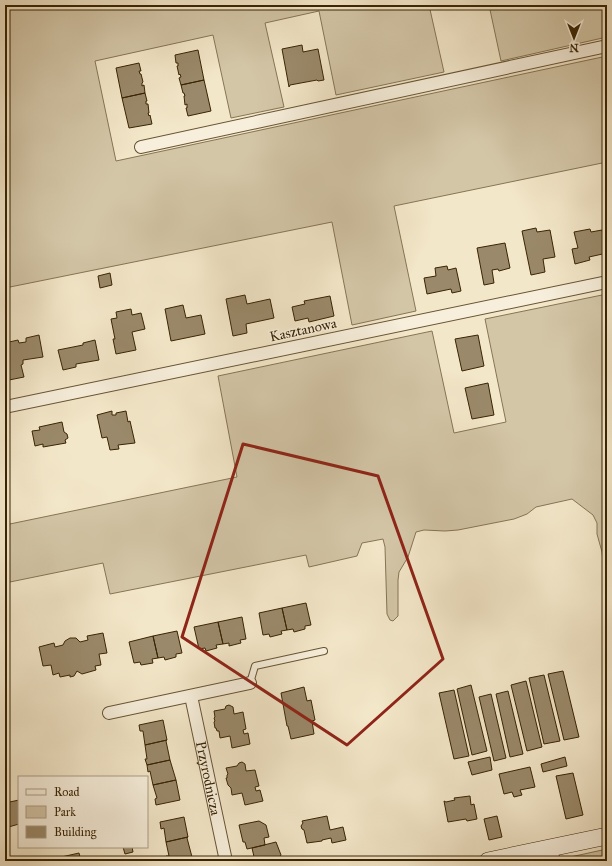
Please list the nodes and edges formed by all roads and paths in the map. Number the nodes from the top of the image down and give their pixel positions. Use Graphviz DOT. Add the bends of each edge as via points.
graph roads {
  1 [pos="607,46"];
  2 [pos="141,147"];
  3 [pos="607,282"];
  4 [pos="5,408"];
  5 [pos="324,651"];
  6 [pos="250,683"];
  7 [pos="191,696"];
  8 [pos="109,713"];
  9 [pos="607,836"];
  10 [pos="555,854"];
  11 [pos="226,861"];
  12 [pos="488,861"];
  1 -- 2 [label="street"];
  3 -- 4 [label="street, Kasztanowa"];
  5 -- 6 [label="lane" via="255,666"];
  6 -- 7 [label="street"];
  7 -- 8 [label="street"];
  7 -- 11 [label="street, Przyrodnicza"];
  9 -- 10 [label="street"];
  10 -- 12 [label="street"];
}
